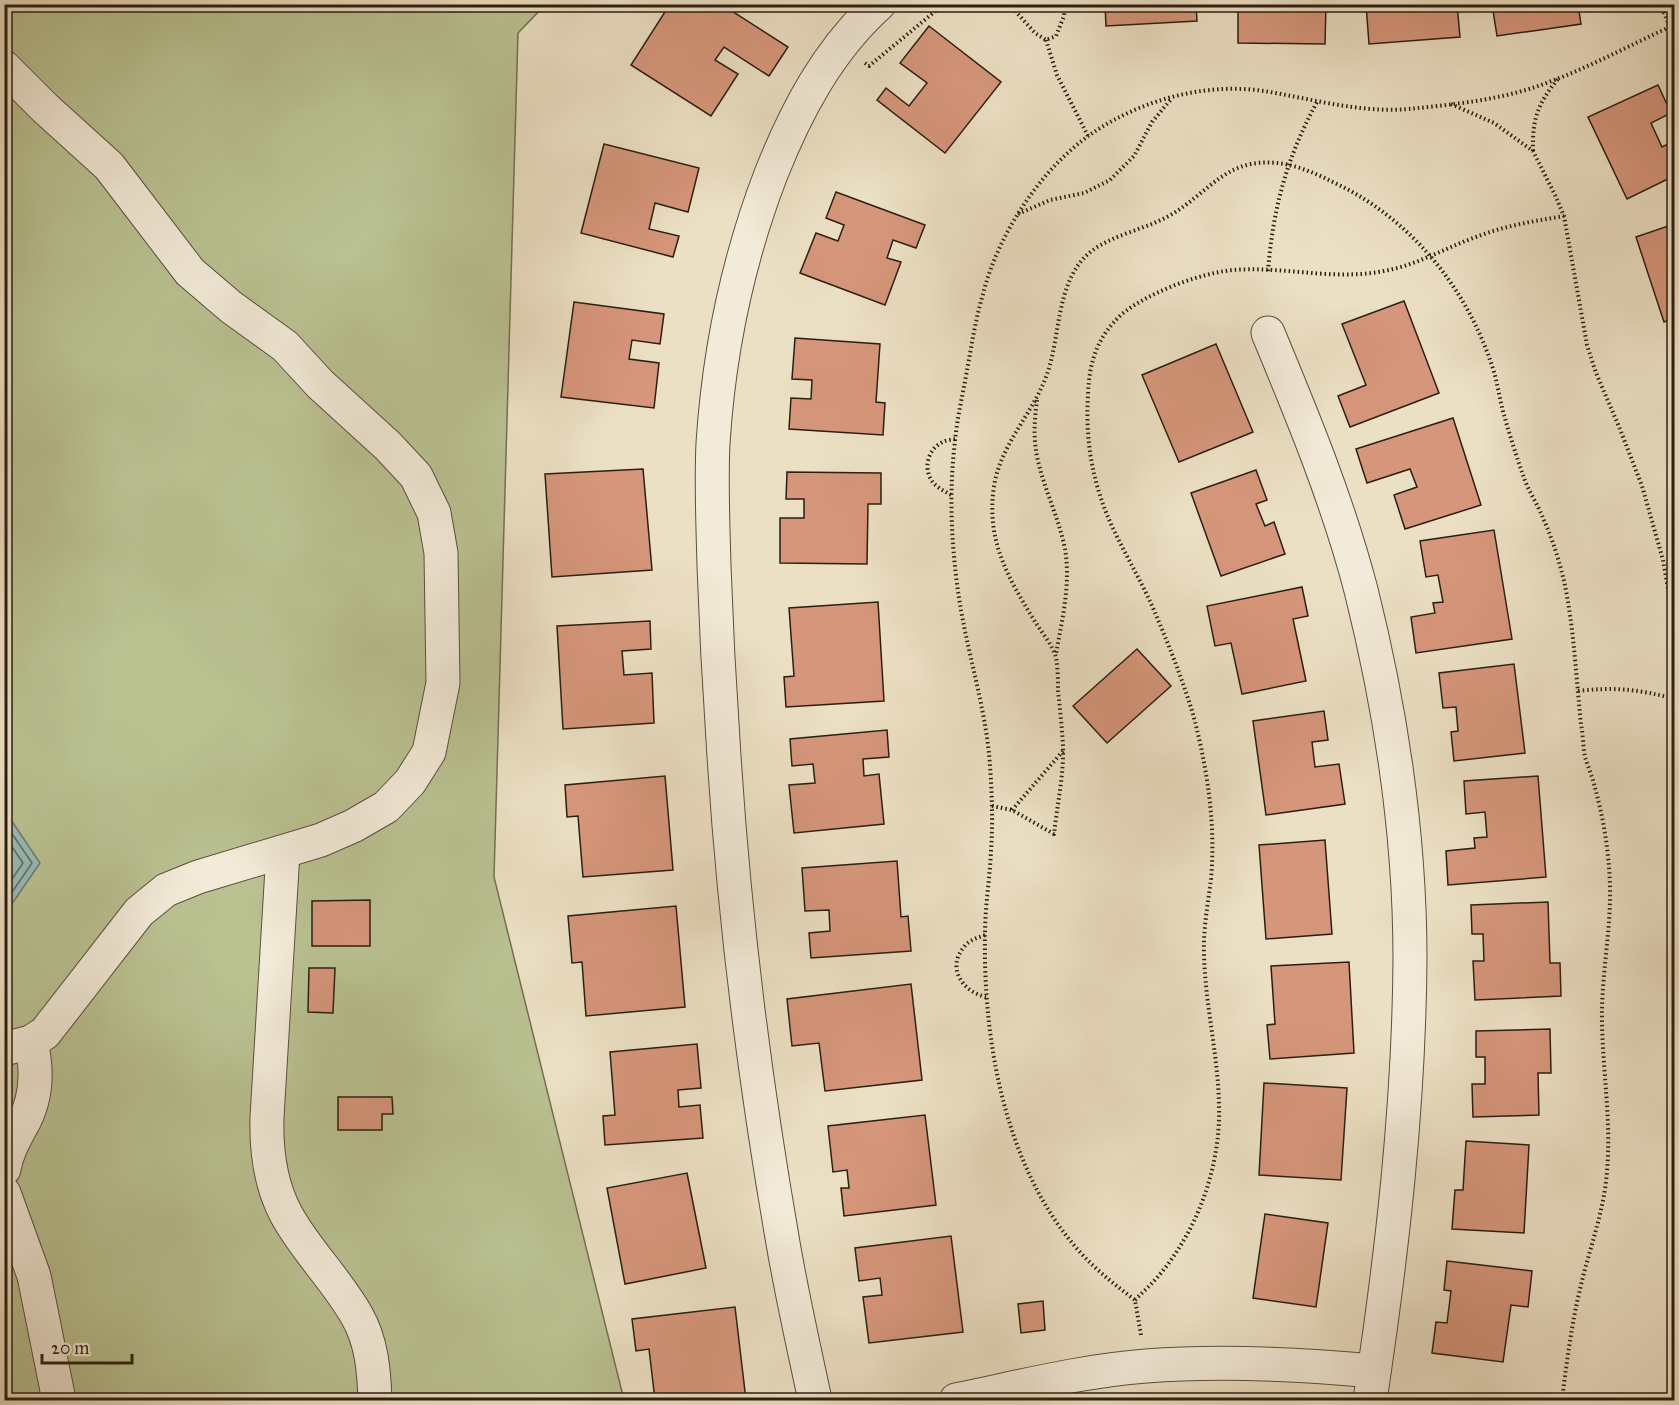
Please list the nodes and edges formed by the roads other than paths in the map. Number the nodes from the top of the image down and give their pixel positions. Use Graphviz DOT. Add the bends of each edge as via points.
graph roads {
  1 [pos="879,4"];
  2 [pos="4,67"];
  3 [pos="1268,333"];
  4 [pos="283,852"];
  5 [pos="18,1046"];
  6 [pos="4,1169"];
  7 [pos="4,1193"];
  8 [pos="1372,1386"];
  9 [pos="59,1400"];
  10 [pos="824,1400"];
  11 [pos="375,1401"];
  12 [pos="956,1401"];
  1 -- 10 [label="street" via="839,47 811,88 786,136 763,196 729,318 713,443 717,655 741,951 783,1246"];
  2 -- 4 [label="street" via="109,166 190,272 285,346 388,446 416,476 434,513 441,553 443,684 429,752 410,782 386,807 352,826"];
  3 -- 8 [label="street" via="1333,500 1360,589 1381,679 1398,783 1410,957 1407,1051 1400,1167"];
  4 -- 5 [label="street" via="166,890 139,912 45,1033"];
  4 -- 11 [label="street" via="267,1117 269,1167 286,1214 358,1317 374,1366"];
  5 -- 6 [label="street" via="36,1072 31,1106"];
  7 -- 9 [label="street" via="34,1276"];
  8 -- 12 [label="street" via="1260,1363 1203,1363 1064,1377"];
}
